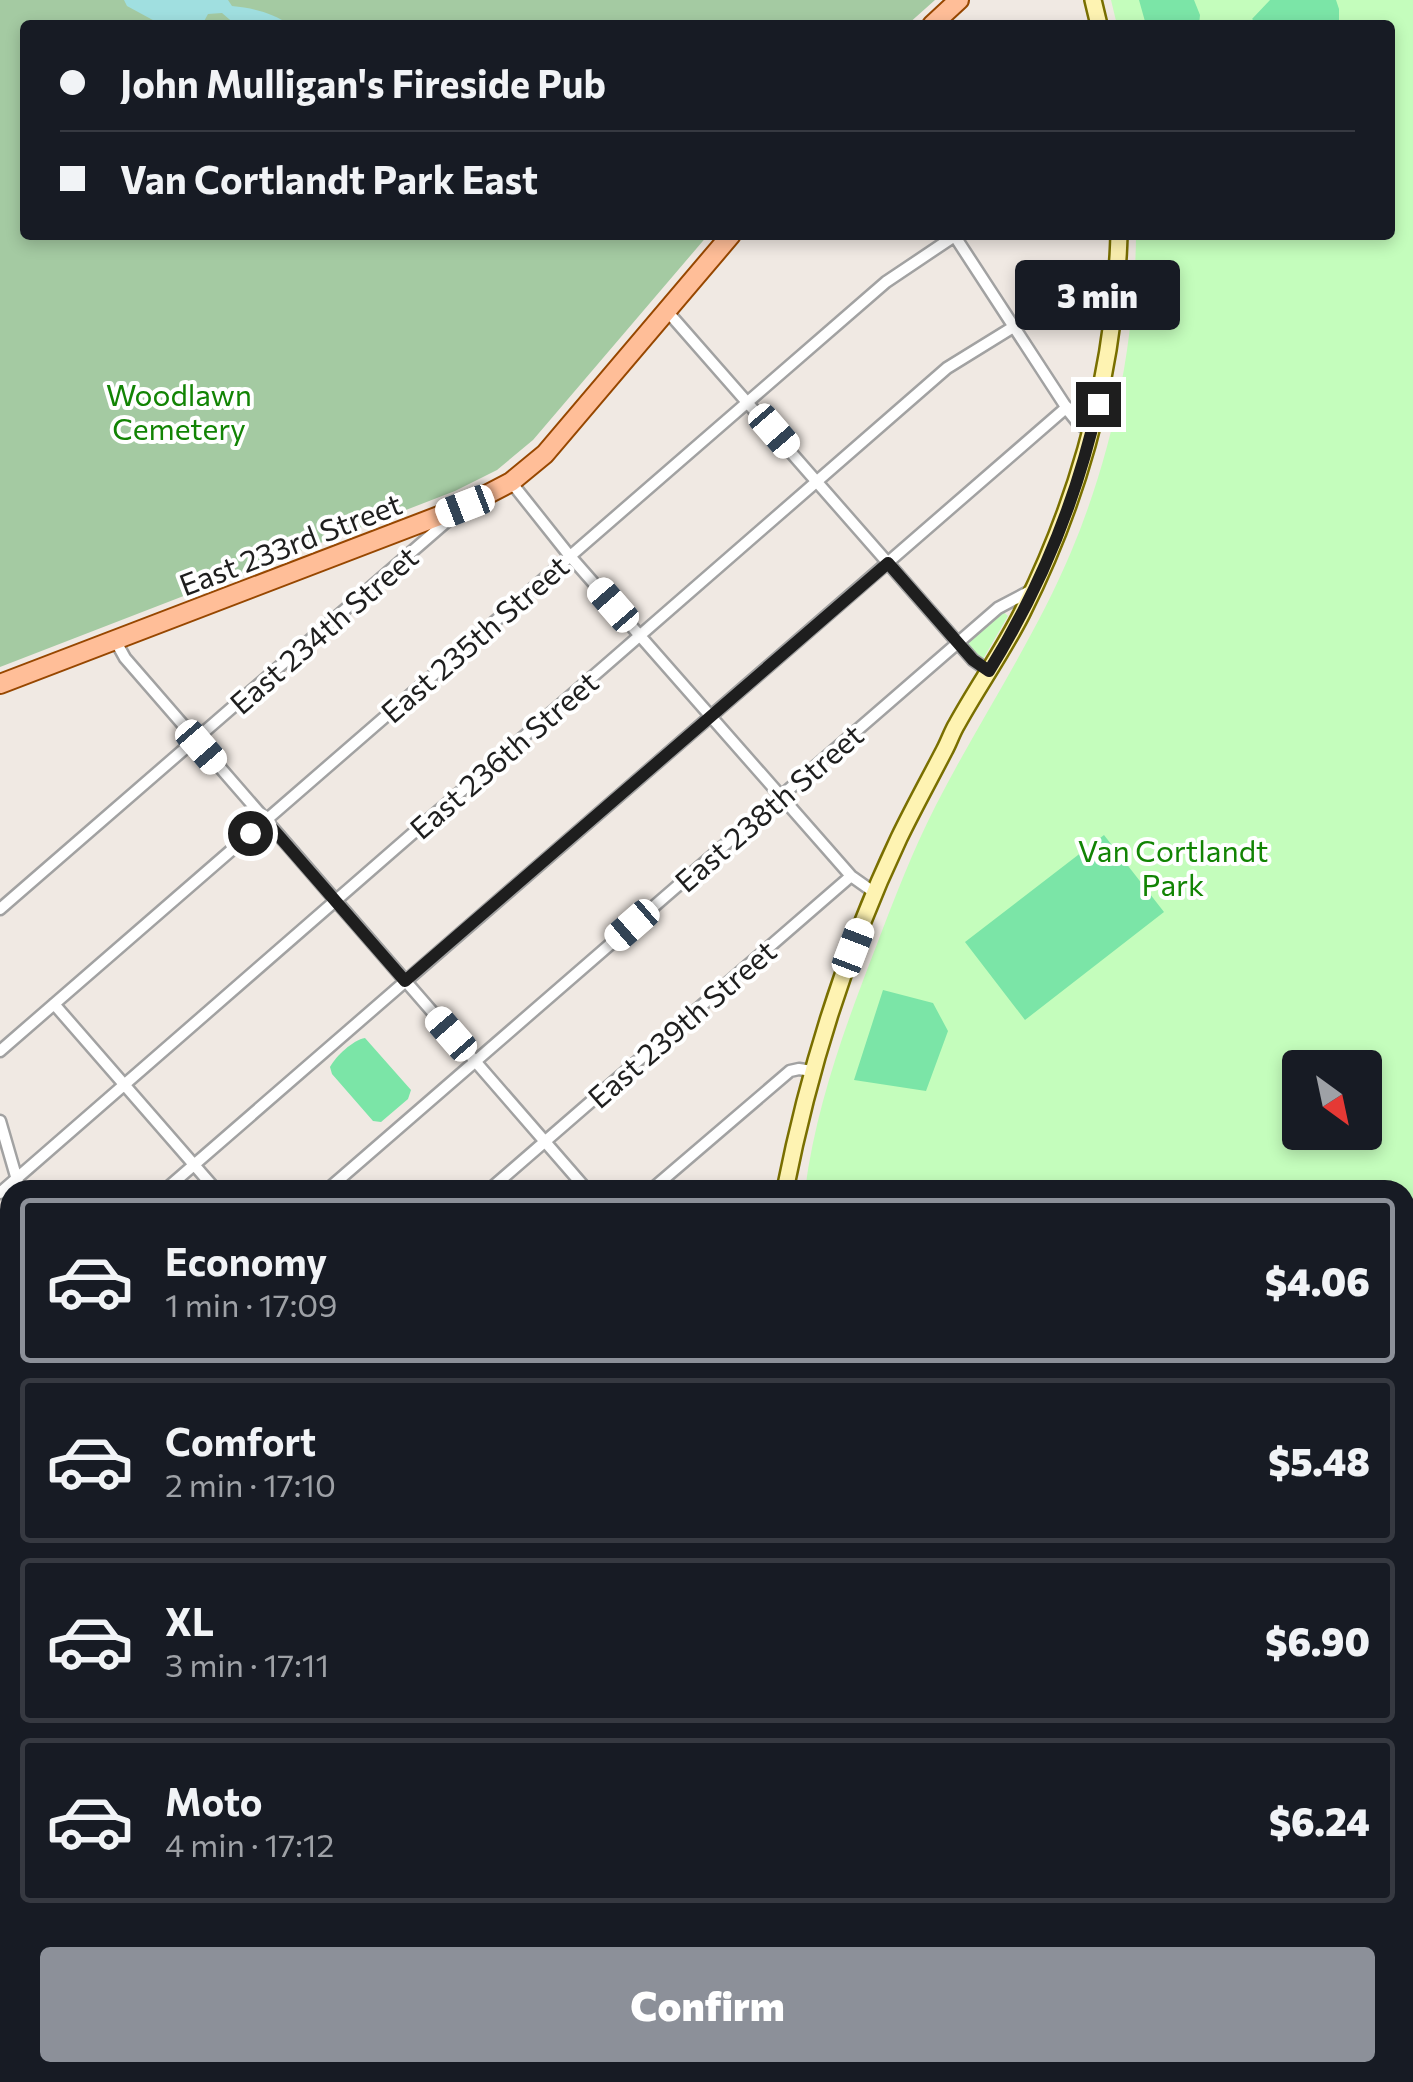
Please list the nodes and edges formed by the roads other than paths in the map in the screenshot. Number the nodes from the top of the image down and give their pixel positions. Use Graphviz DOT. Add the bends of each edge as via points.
graph roads {
  1 [pos="959,0"];
  2 [pos="942,20"];
  3 [pos="727,240"];
  4 [pos="948,240"];
  5 [pos="958,240"];
  6 [pos="1119,240"];
  7 [pos="1118,270"];
  8 [pos="667,311"];
  9 [pos="1015,327"];
  10 [pos="748,402"];
  11 [pos="1066,407"];
  12 [pos="1091,432"];
  13 [pos="816,481"];
  14 [pos="511,482"];
  15 [pos="465,506"];
  16 [pos="570,555"];
  17 [pos="888,563"];
  18 [pos="1034,589"];
  19 [pos="639,635"];
  20 [pos="115,640"];
  21 [pos="958,643"];
  22 [pos="989,671"];
  23 [pos="0,684"];
  24 [pos="710,715"];
  25 [pos="195,740"];
  26 [pos="781,796"];
  27 [pos="265,820"];
  28 [pos="851,876"];
  29 [pos="875,894"];
  30 [pos="334,900"];
  31 [pos="0,909"];
  32 [pos="405,981"];
  33 [pos="54,1004"];
  34 [pos="0,1051"];
  35 [pos="474,1061"];
  36 [pos="812,1071"];
  37 [pos="124,1085"];
  38 [pos="0,1121"];
  39 [pos="544,1142"];
  40 [pos="194,1165"];
  41 [pos="17,1180"];
  42 [pos="22,1180"];
  43 [pos="176,1180"];
  44 [pos="207,1180"];
  45 [pos="337,1180"];
  46 [pos="500,1180"];
  47 [pos="578,1180"];
  48 [pos="663,1180"];
  49 [pos="787,1180"];
  1 -- 2 [label="main road"];
  3 -- 8 [label="main road, East 233rd Street"];
  4 -- 10 [label="street, East 235th Street" via="886,282"];
  5 -- 9 [label="street"];
  6 -- 7 [label="street"];
  7 -- 9 [label="street, East 236th Street" via="1099,274"];
  7 -- 12 [label="street"];
  8 -- 10 [label="street"];
  8 -- 14 [label="main road, East 233rd Street" via="545,454"];
  9 -- 11 [label="street"];
  9 -- 13 [label="street, East 236th Street" via="947,368"];
  10 -- 13 [label="street"];
  10 -- 16 [label="street, East 235th Street"];
  11 -- 12 [label="street"];
  11 -- 17 [label="street"];
  12 -- 18 [label="street"];
  13 -- 17 [label="street"];
  13 -- 19 [label="street, East 236th Street"];
  14 -- 15 [label="main road, East 233rd Street"];
  14 -- 16 [label="street"];
  15 -- 20 [label="main road, East 233rd Street"];
  15 -- 25 [label="street, East 234th Street"];
  16 -- 19 [label="street"];
  16 -- 27 [label="street, East 235th Street"];
  17 -- 21 [label="street"];
  17 -- 24 [label="street"];
  18 -- 21 [label="street, East 238th Street" via="1002,604"];
  18 -- 22 [label="street"];
  19 -- 24 [label="street"];
  19 -- 30 [label="street, East 236th Street"];
  20 -- 23 [label="main road, East 233rd Street"];
  20 -- 25 [label="street"];
  21 -- 22 [label="street"];
  21 -- 26 [label="street, East 238th Street"];
  22 -- 29 [label="street" via="954,728"];
  24 -- 26 [label="street"];
  24 -- 32 [label="street"];
  25 -- 27 [label="street"];
  25 -- 31 [label="street, East 234th Street"];
  26 -- 28 [label="street"];
  26 -- 35 [label="street, East 238th Street"];
  27 -- 30 [label="street"];
  27 -- 33 [label="street, East 235th Street"];
  28 -- 29 [label="street"];
  28 -- 39 [label="street, East 239th Street"];
  29 -- 36 [label="street"];
  30 -- 32 [label="street"];
  30 -- 37 [label="street, East 236th Street"];
  32 -- 35 [label="street"];
  32 -- 40 [label="street"];
  33 -- 34 [label="street, East 235th Street"];
  33 -- 37 [label="street"];
  35 -- 39 [label="street"];
  35 -- 45 [label="street, East 238th Street"];
  36 -- 48 [label="street" via="790,1071"];
  36 -- 49 [label="street"];
  37 -- 40 [label="street"];
  37 -- 42 [label="street, East 236th Street"];
  38 -- 41 [label="street"];
  39 -- 46 [label="street, East 239th Street"];
  39 -- 47 [label="street"];
  40 -- 43 [label="street"];
  40 -- 44 [label="street"];
}
